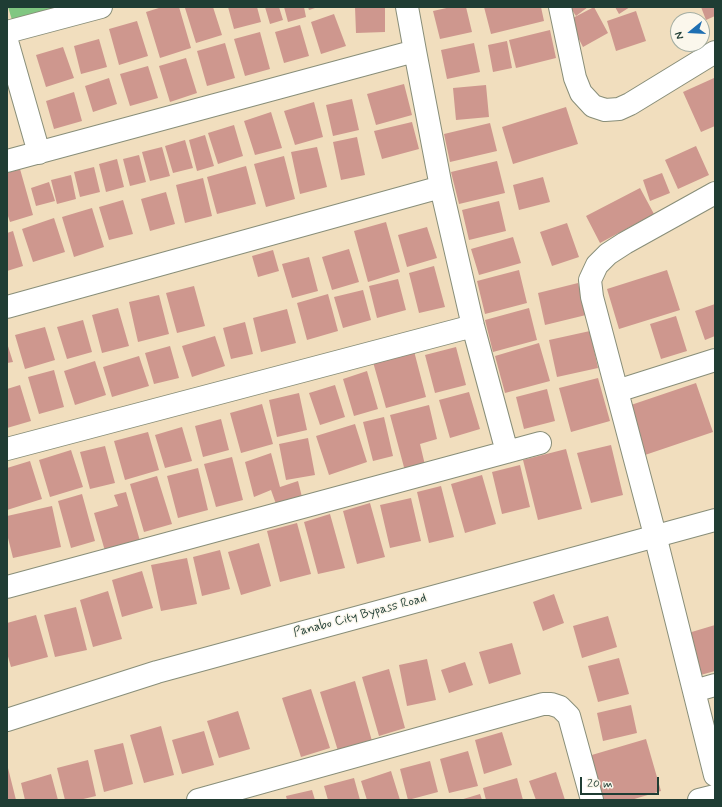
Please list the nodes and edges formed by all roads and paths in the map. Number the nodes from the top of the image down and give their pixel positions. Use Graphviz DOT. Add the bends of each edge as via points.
graph roads {
  1 [pos="102,7"];
  2 [pos="407,7"];
  3 [pos="560,7"];
  4 [pos="7,32"];
  5 [pos="7,41"];
  6 [pos="414,51"];
  7 [pos="715,52"];
  8 [pos="39,153"];
  9 [pos="7,161"];
  10 [pos="441,187"];
  11 [pos="715,193"];
  12 [pos="7,307"];
  13 [pos="474,326"];
  14 [pos="715,360"];
  15 [pos="617,391"];
  16 [pos="540,443"];
  17 [pos="7,449"];
  18 [pos="507,452"];
  19 [pos="715,520"];
  20 [pos="655,535"];
  21 [pos="7,587"];
  22 [pos="715,685"];
  23 [pos="694,691"];
  24 [pos="7,720"];
  25 [pos="715,775"];
  26 [pos="715,796"];
  27 [pos="198,800"];
  28 [pos="592,800"];
  29 [pos="699,800"];
  1 -- 4 [label="street"];
  2 -- 6 [label="street"];
  3 -- 7 [label="street" via="575,78 581,93 593,106 605,110 619,109 630,104"];
  5 -- 8 [label="street"];
  6 -- 8 [label="street"];
  6 -- 10 [label="street"];
  8 -- 9 [label="street"];
  10 -- 12 [label="street"];
  10 -- 13 [label="street"];
  11 -- 15 [label="street" via="625,243 596,265 590,280 592,297"];
  13 -- 17 [label="street"];
  13 -- 18 [label="street"];
  14 -- 15 [label="street"];
  15 -- 20 [label="street"];
  16 -- 18 [label="street"];
  18 -- 21 [label="street"];
  19 -- 20 [label="street, Panabo City Bypass Road"];
  20 -- 23 [label="street"];
  20 -- 24 [label="street, Panabo City Bypass Road" via="157,672"];
  22 -- 23 [label="street"];
  23 -- 25 [label="street"];
  26 -- 29 [label="street"];
  27 -- 28 [label="street" via="551,704 569,716"];
}
